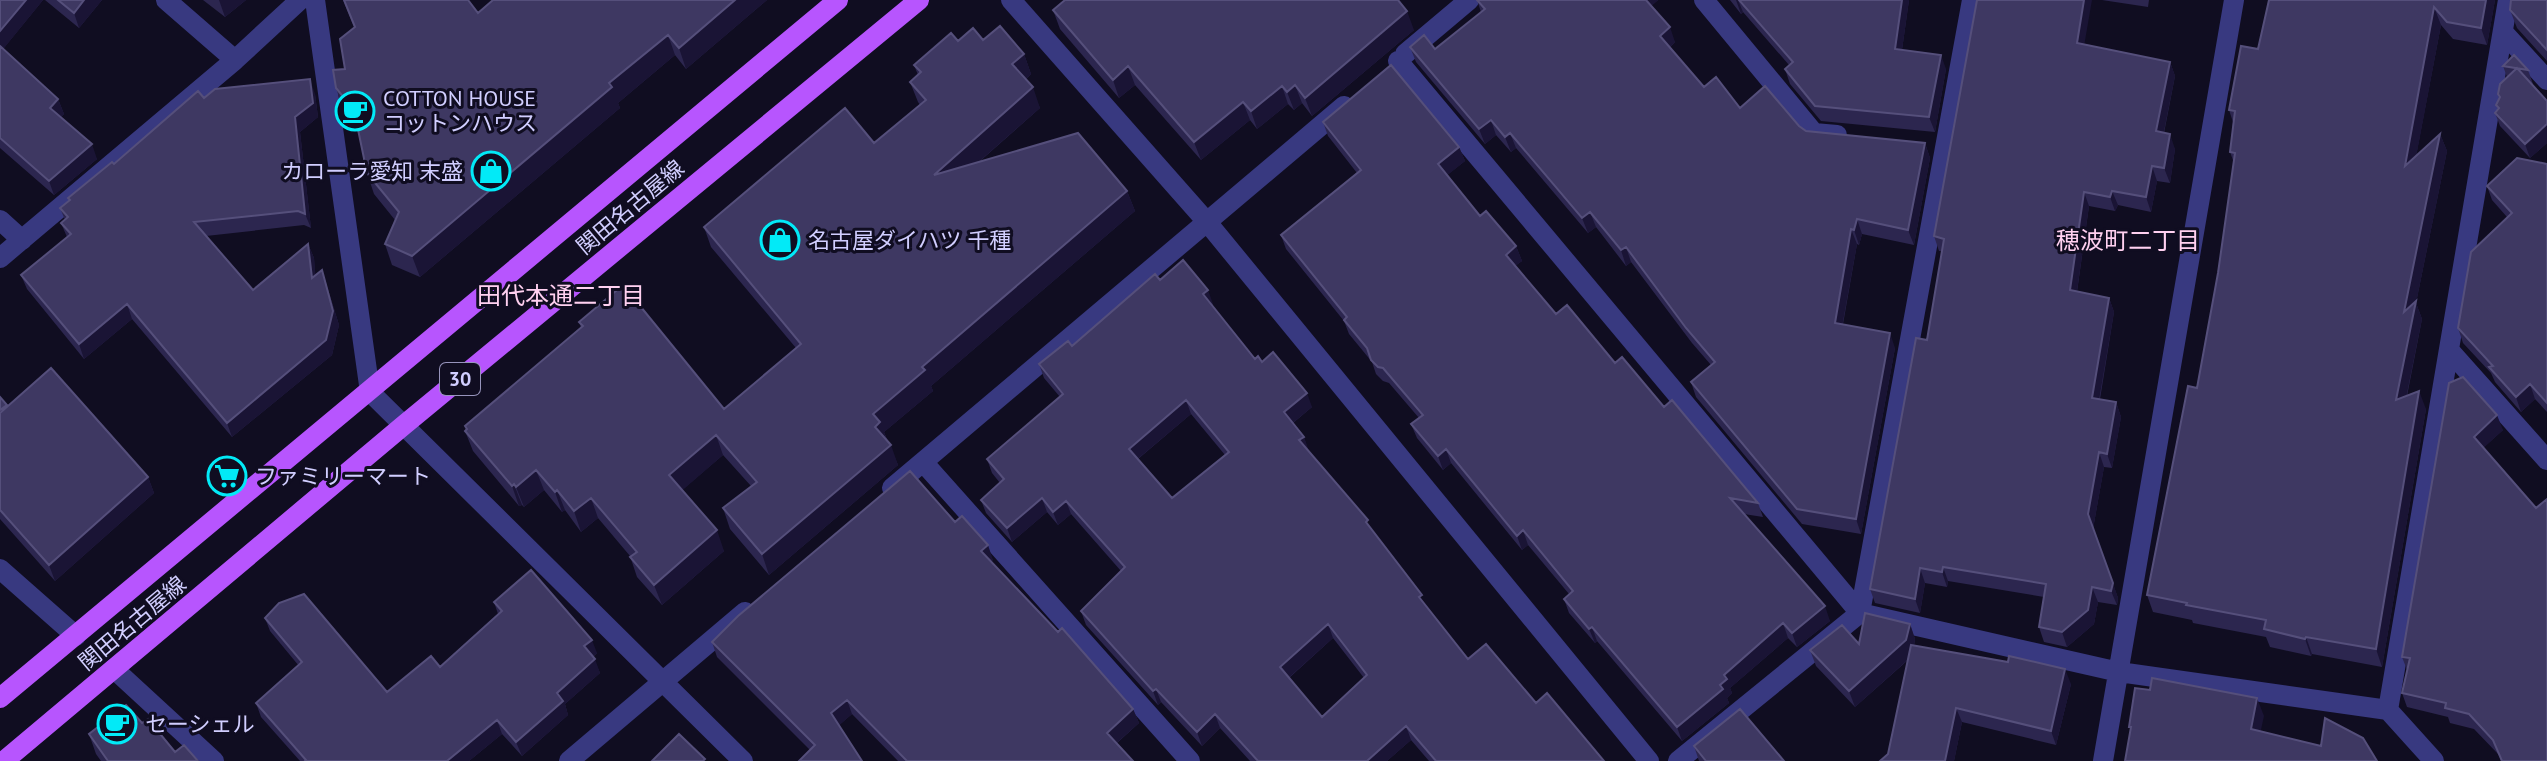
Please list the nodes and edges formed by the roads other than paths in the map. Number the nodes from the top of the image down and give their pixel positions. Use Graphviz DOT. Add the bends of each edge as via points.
graph roads {
  1 [pos="166,0"];
  2 [pos="300,0"];
  3 [pos="315,0"];
  4 [pos="838,0"];
  5 [pos="919,0"];
  6 [pos="1011,0"];
  7 [pos="1469,0"];
  8 [pos="1704,0"];
  9 [pos="1972,0"];
  10 [pos="2234,0"];
  11 [pos="2508,0"];
  12 [pos="2503,32"];
  13 [pos="235,60"];
  14 [pos="2547,80"];
  15 [pos="1362,91"];
  16 [pos="1858,137"];
  17 [pos="0,220"];
  18 [pos="1207,222"];
  19 [pos="22,240"];
  20 [pos="0,258"];
  21 [pos="2449,350"];
  22 [pos="370,392"];
  23 [pos="404,425"];
  24 [pos="2547,460"];
  25 [pos="923,462"];
  26 [pos="876,502"];
  27 [pos="0,569"];
  28 [pos="758,602"];
  29 [pos="1860,613"];
  30 [pos="76,636"];
  31 [pos="114,669"];
  32 [pos="2119,672"];
  33 [pos="663,682"];
  34 [pos="0,698"];
  35 [pos="2388,710"];
  36 [pos="4,761"];
  37 [pos="214,761"];
  38 [pos="569,761"];
  39 [pos="743,761"];
  40 [pos="1190,761"];
  41 [pos="1649,761"];
  42 [pos="1678,761"];
  43 [pos="2103,761"];
  44 [pos="2434,761"];
  1 -- 13 [label="street"];
  2 -- 13 [label="street"];
  3 -- 22 [label="street"];
  4 -- 22 [label="main road, 関田名古屋線 / 30"];
  5 -- 23 [label="main road, 関田名古屋線 / 30"];
  6 -- 18 [label="street"];
  7 -- 29 [label="street" via="1392,66"];
  8 -- 16 [label="street" via="1814,133"];
  9 -- 29 [label="street" via="1937,145"];
  10 -- 32 [label="street"];
  11 -- 12 [label="street"];
  12 -- 14 [label="street"];
  12 -- 21 [label="street"];
  13 -- 19 [label="street"];
  15 -- 18 [label="street"];
  17 -- 19 [label="street"];
  18 -- 25 [label="street"];
  18 -- 41 [label="street"];
  19 -- 20 [label="street"];
  21 -- 24 [label="street"];
  21 -- 35 [label="street"];
  22 -- 23 [label="street"];
  22 -- 30 [label="main road, 関田名古屋線 / 30"];
  23 -- 31 [label="main road, 関田名古屋線 / 30"];
  23 -- 33 [label="street"];
  25 -- 26 [label="street"];
  25 -- 40 [label="street"];
  27 -- 30 [label="street"];
  28 -- 33 [label="street"];
  29 -- 32 [label="street"];
  29 -- 42 [label="street"];
  30 -- 34 [label="main road, 関田名古屋線 / 30"];
  31 -- 36 [label="main road, 関田名古屋線 / 30"];
  31 -- 37 [label="street"];
  32 -- 35 [label="street"];
  32 -- 43 [label="street"];
  33 -- 38 [label="street"];
  33 -- 39 [label="street"];
  35 -- 44 [label="street"];
}
